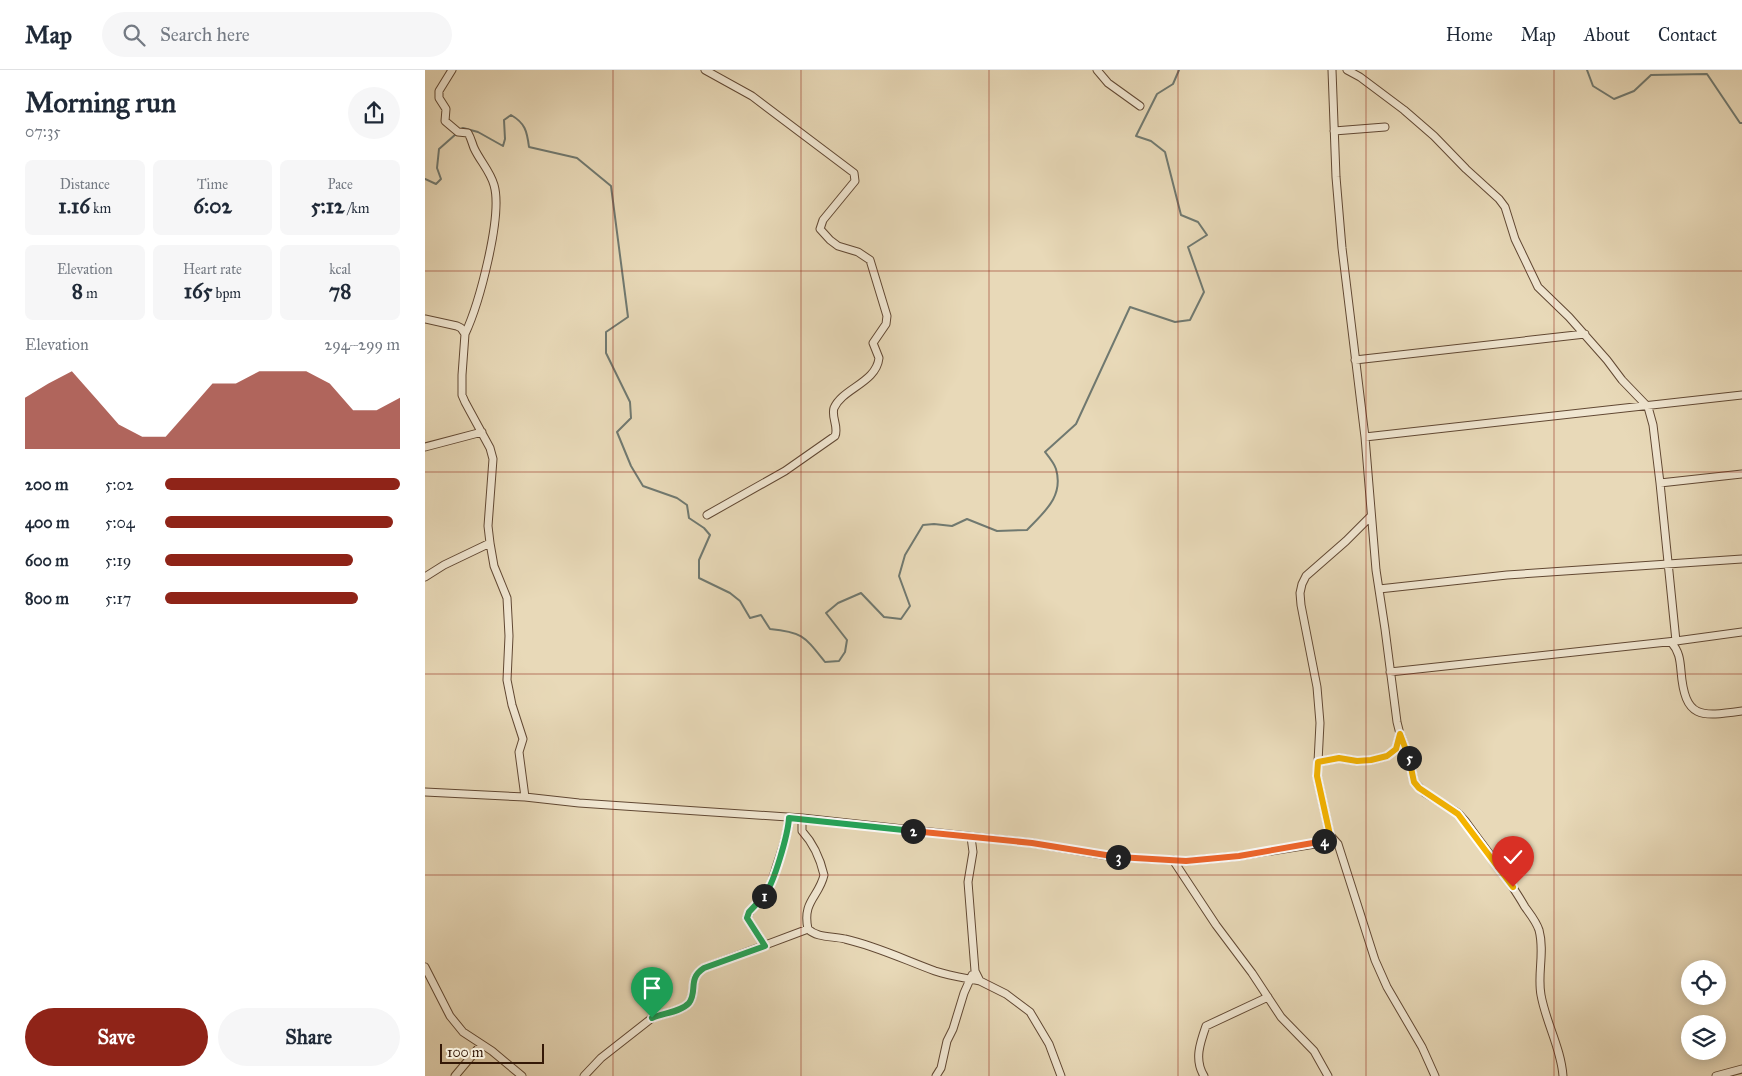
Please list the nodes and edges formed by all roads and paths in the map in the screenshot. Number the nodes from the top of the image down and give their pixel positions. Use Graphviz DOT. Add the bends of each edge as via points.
graph roads {
  1 [pos="452,70"];
  2 [pos="705,70"];
  3 [pos="1097,70"];
  4 [pos="1332,70"];
  5 [pos="1347,70"];
  6 [pos="1140,106"];
  7 [pos="1385,127"];
  8 [pos="1334,132"];
  9 [pos="425,319"];
  10 [pos="465,334"];
  11 [pos="1585,334"];
  12 [pos="1355,360"];
  13 [pos="1742,395"];
  14 [pos="1647,407"];
  15 [pos="482,432"];
  16 [pos="1365,437"];
  17 [pos="425,447"];
  18 [pos="1742,474"];
  19 [pos="1660,483"];
  20 [pos="707,515"];
  21 [pos="1371,516"];
  22 [pos="490,543"];
  23 [pos="1742,559"];
  24 [pos="1667,563"];
  25 [pos="425,577"];
  26 [pos="1379,589"];
  27 [pos="1742,632"];
  28 [pos="1674,641"];
  29 [pos="1390,672"];
  30 [pos="1742,711"];
  31 [pos="1400,734"];
  32 [pos="1318,762"];
  33 [pos="425,792"];
  34 [pos="525,797"];
  35 [pos="789,818"];
  36 [pos="802,818"];
  37 [pos="1330,835"];
  38 [pos="971,837"];
  39 [pos="1173,860"];
  40 [pos="808,929"];
  41 [pos="765,946"];
  42 [pos="425,967"];
  43 [pos="975,971"];
  44 [pos="969,979"];
  45 [pos="980,981"];
  46 [pos="1268,997"];
  47 [pos="481,1045"];
  48 [pos="1742,1069"];
  49 [pos="455,1076"];
  50 [pos="522,1076"];
  51 [pos="585,1076"];
  52 [pos="937,1076"];
  53 [pos="1061,1076"];
  54 [pos="1204,1076"];
  55 [pos="1328,1076"];
  56 [pos="1435,1076"];
  57 [pos="1563,1076"];
  58 [pos="1716,1076"];
  1 -- 10 [label="street" via="439,91 439,98 446,108 445,121 459,132 469,133 474,148 487,167 497,202 491,246 473,316"];
  2 -- 20 [label="street" via="752,96 854,174 855,180 823,220 820,229 838,246 858,252 870,260 887,308 885,324 873,343 879,358 876,369 834,408 835,436 785,471"];
  3 -- 6 [label="street" via="1108,83"];
  4 -- 8 [label="street"];
  5 -- 11 [label="street" via="1404,110 1499,199 1538,287"];
  7 -- 8 [label="street"];
  8 -- 12 [label="street" via="1342,248"];
  9 -- 10 [label="street" via="457,326"];
  10 -- 15 [label="street" via="461,375 463,395"];
  11 -- 12 [label="street"];
  11 -- 14 [label="street"];
  12 -- 16 [label="street"];
  13 -- 14 [label="street"];
  14 -- 16 [label="street"];
  14 -- 19 [label="street" via="1653,425"];
  15 -- 17 [label="street"];
  15 -- 22 [label="street" via="493,459 488,526"];
  16 -- 21 [label="street"];
  18 -- 19 [label="street"];
  19 -- 24 [label="street"];
  21 -- 26 [label="street"];
  21 -- 32 [label="street" via="1310,571 1300,593 1319,705"];
  22 -- 25 [label="street"];
  22 -- 34 [label="street" via="494,566 507,598 507,680 523,739 519,752"];
  23 -- 24 [label="street"];
  24 -- 26 [label="street"];
  24 -- 28 [label="street"];
  26 -- 29 [label="street"];
  27 -- 28 [label="street"];
  28 -- 29 [label="street"];
  28 -- 30 [label="street" via="1680,658 1682,692 1688,704 1701,713"];
  29 -- 31 [label="street"];
  31 -- 32 [label="street" via="1396,749 1387,756 1371,760 1339,758"];
  31 -- 57 [label="street" via="1414,782 1466,822 1535,921 1542,956 1540,994 1561,1057"];
  32 -- 37 [label="street" via="1317,776"];
  33 -- 34 [label="street"];
  34 -- 35 [label="street"];
  35 -- 36 [label="street"];
  35 -- 41 [label="street" via="770,887 747,918"];
  36 -- 38 [label="street"];
  36 -- 40 [label="street" via="802,831 814,844 824,875 808,908"];
  37 -- 39 [label="street" via="1315,844 1248,855"];
  37 -- 56 [label="street" via="1338,844 1375,960"];
  38 -- 39 [label="street" via="1115,857"];
  38 -- 43 [label="street" via="973,852 968,882"];
  39 -- 46 [label="street"];
  40 -- 41 [label="street"];
  40 -- 44 [label="street"];
  41 -- 51 [label="street" via="698,972 693,981 693,993 683,1008 652,1018 601,1058"];
  42 -- 47 [label="street" via="450,1016 463,1032"];
  43 -- 44 [label="street"];
  43 -- 45 [label="street"];
  44 -- 45 [label="street"];
  44 -- 52 [label="street"];
  45 -- 53 [label="street" via="1006,994 1029,1012 1049,1044"];
  46 -- 54 [label="street" via="1206,1026 1198,1063"];
  46 -- 55 [label="street" via="1281,1017 1314,1051"];
  47 -- 49 [label="street"];
  47 -- 50 [label="street"];
  48 -- 58 [label="street"];
}
